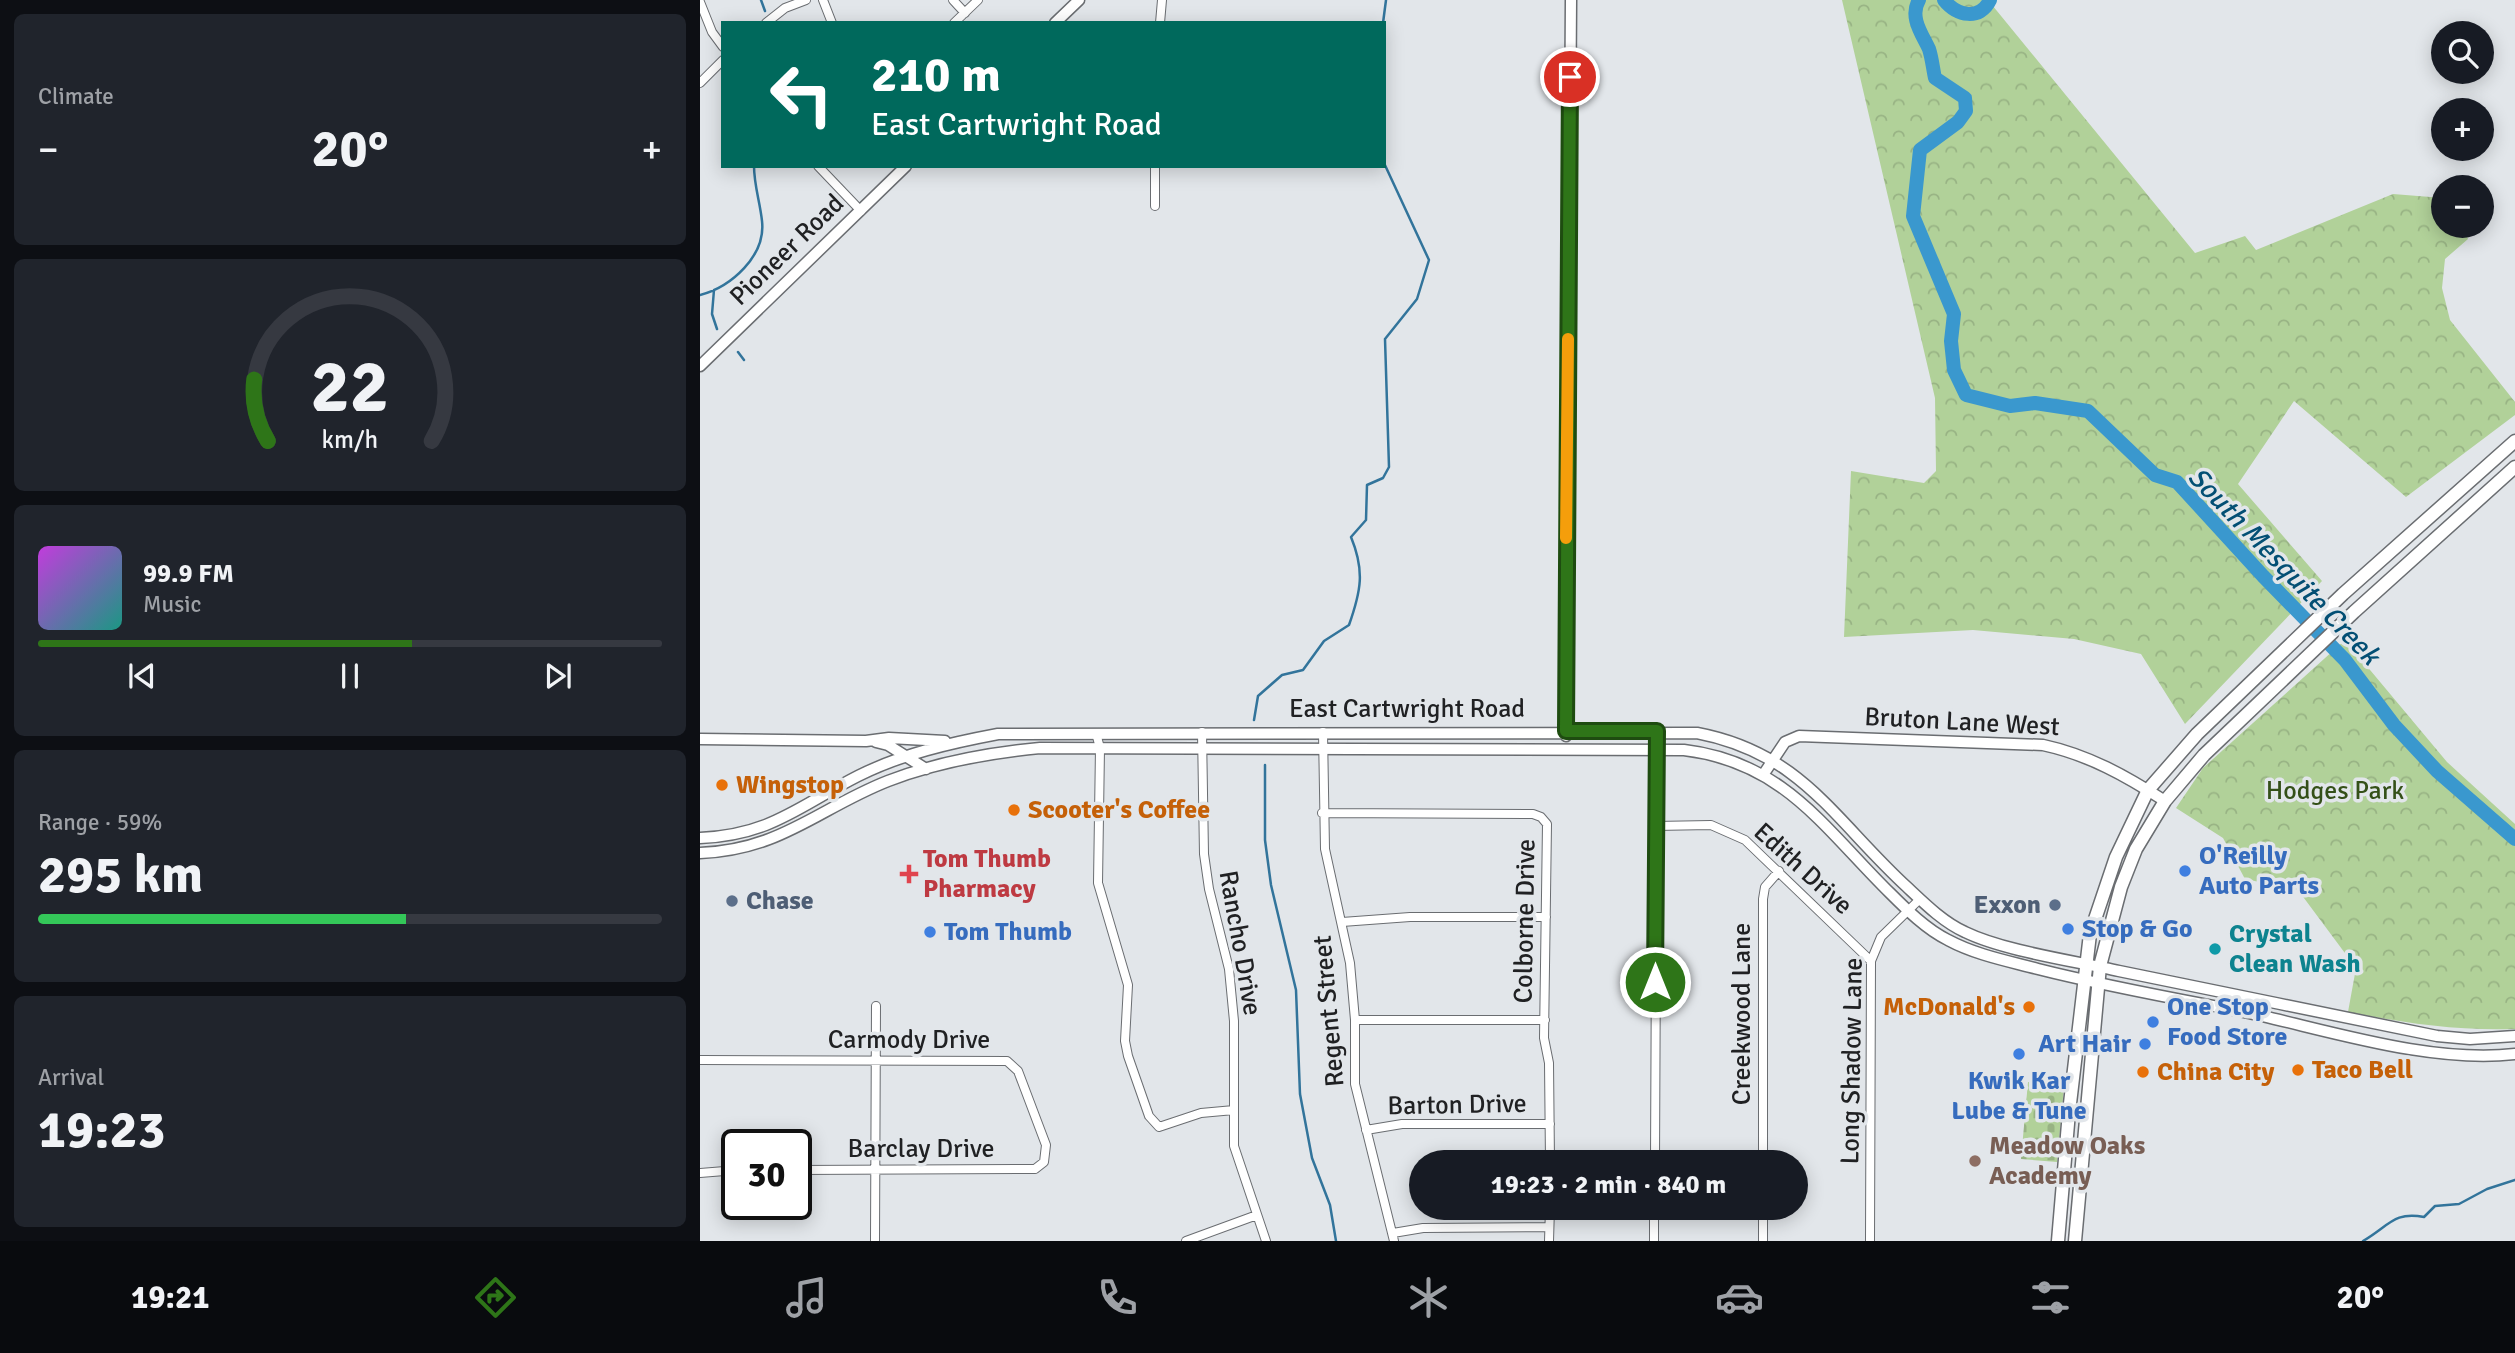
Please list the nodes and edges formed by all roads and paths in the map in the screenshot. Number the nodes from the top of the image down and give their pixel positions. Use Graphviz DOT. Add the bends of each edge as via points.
graph roads {
  1 [pos="806,0"];
  2 [pos="823,0"];
  3 [pos="953,0"];
  4 [pos="978,0"];
  5 [pos="1079,0"];
  6 [pos="1162,0"];
  7 [pos="1571,0"];
  8 [pos="700,2"];
  9 [pos="965,13"];
  10 [pos="769,21"];
  11 [pos="831,21"];
  12 [pos="956,21"];
  13 [pos="1057,21"];
  14 [pos="1160,21"];
  15 [pos="721,44"];
  16 [pos="721,63"];
  17 [pos="700,83"];
  18 [pos="820,168"];
  19 [pos="904,168"];
  20 [pos="1155,168"];
  21 [pos="1155,205"];
  22 [pos="861,211"];
  23 [pos="700,366"];
  24 [pos="2515,441"];
  25 [pos="2515,467"];
  26 [pos="1566,731"];
  27 [pos="1657,731"];
  28 [pos="1202,732"];
  29 [pos="1323,732"];
  30 [pos="1096,733"];
  31 [pos="976,738"];
  32 [pos="700,739"];
  33 [pos="866,741"];
  34 [pos="957,742"];
  35 [pos="1100,748"];
  36 [pos="1202,748"];
  37 [pos="1323,748"];
  38 [pos="1566,749"];
  39 [pos="1657,749"];
  40 [pos="978,755"];
  41 [pos="906,756"];
  42 [pos="1773,759"];
  43 [pos="926,769"];
  44 [pos="1763,775"];
  45 [pos="2148,790"];
  46 [pos="2165,801"];
  47 [pos="809,806"];
  48 [pos="1322,813"];
  49 [pos="816,819"];
  50 [pos="1656,826"];
  51 [pos="700,838"];
  52 [pos="700,853"];
  53 [pos="1779,871"];
  54 [pos="1920,899"];
  55 [pos="1908,910"];
  56 [pos="1546,917"];
  57 [pos="1342,922"];
  58 [pos="1871,961"];
  59 [pos="2085,963"];
  60 [pos="2100,967"];
  61 [pos="2083,980"];
  62 [pos="2098,983"];
  63 [pos="2278,1003"];
  64 [pos="876,1006"];
  65 [pos="2276,1019"];
  66 [pos="1355,1020"];
  67 [pos="1545,1020"];
  68 [pos="2437,1036"];
  69 [pos="2515,1036"];
  70 [pos="2435,1054"];
  71 [pos="2515,1054"];
  72 [pos="700,1060"];
  73 [pos="876,1061"];
  74 [pos="2072,1078"];
  75 [pos="1234,1110"];
  76 [pos="1550,1124"];
  77 [pos="2084,1129"];
  78 [pos="1366,1130"];
  79 [pos="1550,1150"];
  80 [pos="1655,1150"];
  81 [pos="1763,1150"];
  82 [pos="1044,1162"];
  83 [pos="812,1170"];
  84 [pos="876,1170"];
  85 [pos="721,1171"];
  86 [pos="700,1173"];
  87 [pos="1257,1215"];
  88 [pos="1549,1220"];
  89 [pos="1654,1220"];
  90 [pos="1763,1220"];
  91 [pos="1549,1227"];
  92 [pos="1394,1237"];
  93 [pos="876,1241"];
  94 [pos="1186,1241"];
  95 [pos="1266,1241"];
  96 [pos="1549,1241"];
  97 [pos="1654,1241"];
  98 [pos="1763,1241"];
  99 [pos="1870,1241"];
  100 [pos="2058,1241"];
  101 [pos="2075,1241"];
  1 -- 10 [label="street"];
  2 -- 11 [label="street"];
  3 -- 9 [label="street"];
  4 -- 9 [label="street"];
  5 -- 13 [label="main road"];
  6 -- 14 [label="street"];
  7 -- 26 [label="main road"];
  8 -- 15 [label="street"];
  9 -- 12 [label="street"];
  16 -- 17 [label="street"];
  18 -- 22 [label="street"];
  19 -- 22 [label="main road, Pioneer Road"];
  20 -- 21 [label="street"];
  22 -- 23 [label="main road, Pioneer Road"];
  24 -- 45 [label="main road" via="2343,594 2197,733"];
  25 -- 46 [label="main road" via="2285,676 2204,755"];
  26 -- 27 [label="main road, East Cartwright Road"];
  26 -- 29 [label="main road, East Cartwright Road"];
  26 -- 38 [label="main road"];
  27 -- 39 [label="street"];
  27 -- 42 [label="main road, East Cartwright Road" via="1718,737"];
  28 -- 29 [label="main road, East Cartwright Road"];
  28 -- 30 [label="main road, East Cartwright Road"];
  28 -- 36 [label="street, Rancho Drive"];
  29 -- 37 [label="street, Regent Street"];
  30 -- 31 [label="main road, East Cartwright Road"];
  30 -- 35 [label="street"];
  31 -- 34 [label="main road, East Cartwright Road"];
  31 -- 40 [label="main road"];
  32 -- 33 [label="main road"];
  33 -- 34 [label="main road"];
  33 -- 41 [label="main road" via="888,744"];
  34 -- 41 [label="main road, East Cartwright Road"];
  35 -- 36 [label="main road, East Cartwright Road"];
  35 -- 40 [label="main road, East Cartwright Road"];
  35 -- 75 [label="street" via="1098,883 1128,985 1125,1041 1139,1092 1159,1127 1201,1113"];
  36 -- 37 [label="main road, East Cartwright Road"];
  36 -- 75 [label="street, Rancho Drive" via="1204,854 1231,982"];
  37 -- 38 [label="main road, East Cartwright Road"];
  37 -- 48 [label="street, Regent Street"];
  38 -- 39 [label="main road, East Cartwright Road"];
  39 -- 44 [label="main road, East Cartwright Road" via="1707,753"];
  39 -- 50 [label="street"];
  40 -- 43 [label="main road, East Cartwright Road"];
  41 -- 43 [label="main road"];
  41 -- 47 [label="main road, East Cartwright Road" via="859,776"];
  42 -- 44 [label="main road, Bruton Lane West"];
  42 -- 45 [label="main road, Bruton Lane West" via="1785,741 1799,736 2043,745 2110,767"];
  42 -- 54 [label="main road, East Cartwright Road" via="1820,797"];
  43 -- 49 [label="main road, East Cartwright Road" via="870,789"];
  44 -- 55 [label="main road, East Cartwright Road" via="1819,818"];
  45 -- 46 [label="main road, Bruton Lane West"];
  45 -- 59 [label="main road" via="2111,868"];
  46 -- 60 [label="main road" via="2136,849 2121,887"];
  47 -- 49 [label="main road"];
  47 -- 51 [label="main road, East Cartwright Road" via="753,832"];
  48 -- 56 [label="street, Colborne Drive" via="1541,817 1548,832"];
  48 -- 57 [label="street, Regent Street" via="1325,849"];
  49 -- 52 [label="main road, East Cartwright Road" via="753,846"];
  50 -- 53 [label="street, Edith Drive" via="1711,825 1745,840"];
  50 -- 80 [label="street"];
  53 -- 58 [label="street, Edith Drive"];
  53 -- 81 [label="street, Creekwood Lane" via="1765,887 1763,899"];
  54 -- 55 [label="street, Long Shadow Lane"];
  54 -- 59 [label="main road, East Cartwright Road" via="1966,933"];
  55 -- 58 [label="street, Long Shadow Lane" via="1881,937"];
  55 -- 61 [label="main road, East Cartwright Road" via="1947,940 1969,949"];
  56 -- 57 [label="street"];
  56 -- 67 [label="street, Colborne Drive"];
  57 -- 66 [label="street, Regent Street"];
  58 -- 99 [label="street, Long Shadow Lane"];
  59 -- 60 [label="main road, East Cartwright Road"];
  59 -- 61 [label="main road"];
  60 -- 62 [label="main road"];
  60 -- 63 [label="main road, East Cartwright Road"];
  61 -- 62 [label="main road, East Cartwright Road"];
  61 -- 74 [label="main road"];
  62 -- 65 [label="main road, East Cartwright Road"];
  62 -- 77 [label="main road"];
  63 -- 65 [label="main road"];
  63 -- 68 [label="main road, East Cartwright Road"];
  64 -- 73 [label="street"];
  65 -- 70 [label="main road, East Cartwright Road"];
  66 -- 67 [label="street"];
  66 -- 78 [label="street, Regent Street" via="1355,1083"];
  67 -- 76 [label="street, Colborne Drive"];
  68 -- 69 [label="main road, East Cartwright Road"];
  68 -- 70 [label="main road"];
  70 -- 71 [label="main road, East Cartwright Road"];
  72 -- 73 [label="street, Carmody Drive"];
  73 -- 82 [label="street, Carmody Drive" via="1013,1064 1046,1145"];
  73 -- 84 [label="street"];
  74 -- 77 [label="main road" via="2083,1085"];
  74 -- 100 [label="main road"];
  75 -- 87 [label="street, Rancho Drive" via="1234,1146"];
  76 -- 78 [label="street, Barton Drive" via="1402,1124"];
  76 -- 79 [label="street, Colborne Drive"];
  77 -- 101 [label="main road"];
  78 -- 92 [label="street, Regent Street"];
  82 -- 84 [label="street, Barclay Drive" via="1035,1169"];
  83 -- 84 [label="street, Barclay Drive"];
  84 -- 93 [label="street"];
  85 -- 86 [label="street"];
  87 -- 94 [label="street"];
  87 -- 95 [label="street, Rancho Drive"];
  88 -- 91 [label="street"];
  89 -- 97 [label="street"];
  90 -- 98 [label="street"];
  91 -- 92 [label="street" via="1423,1228"];
  91 -- 96 [label="street"];
}
